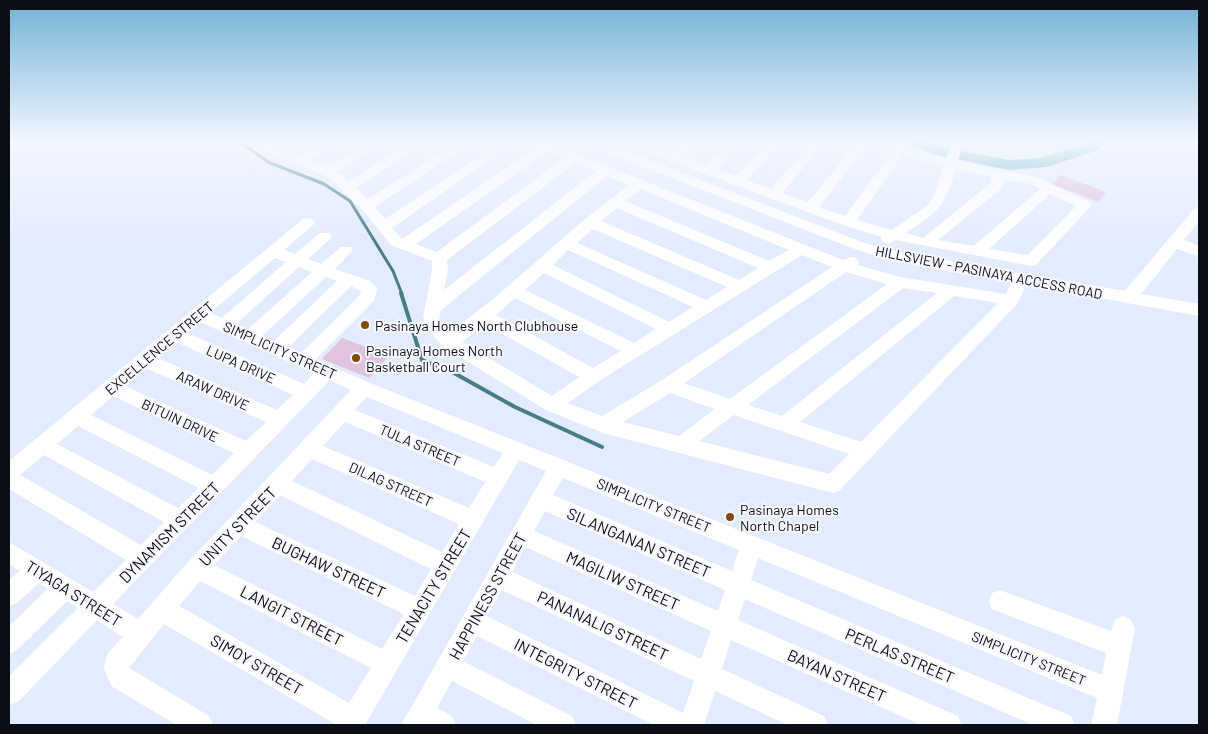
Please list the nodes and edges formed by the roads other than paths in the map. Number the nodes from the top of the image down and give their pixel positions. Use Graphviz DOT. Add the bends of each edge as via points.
graph roads {
  1 [pos="333,175"];
  2 [pos="367,175"];
  3 [pos="414,175"];
  4 [pos="460,175"];
  5 [pos="498,175"];
  6 [pos="550,175"];
  7 [pos="599,175"];
  8 [pos="618,175"];
  9 [pos="677,175"];
  10 [pos="723,175"];
  11 [pos="745,175"];
  12 [pos="790,175"];
  13 [pos="837,175"];
  14 [pos="882,175"];
  15 [pos="948,175"];
  16 [pos="999,175"];
  17 [pos="1001,175"];
  18 [pos="739,181"];
  19 [pos="639,184"];
  20 [pos="348,187"];
  21 [pos="1049,188"];
  22 [pos="774,194"];
  23 [pos="615,202"];
  24 [pos="366,206"];
  25 [pos="811,208"];
  26 [pos="1199,212"];
  27 [pos="308,222"];
  28 [pos="590,222"];
  29 [pos="848,222"];
  30 [pos="384,227"];
  31 [pos="325,236"];
  32 [pos="893,236"];
  33 [pos="1175,242"];
  34 [pos="926,243"];
  35 [pos="567,244"];
  36 [pos="404,246"];
  37 [pos="802,249"];
  38 [pos="346,250"];
  39 [pos="871,250"];
  40 [pos="274,252"];
  41 [pos="977,252"];
  42 [pos="1199,252"];
  43 [pos="439,258"];
  44 [pos="298,260"];
  45 [pos="543,266"];
  46 [pos="845,266"];
  47 [pos="771,268"];
  48 [pos="324,270"];
  49 [pos="349,279"];
  50 [pos="900,282"];
  51 [pos="740,286"];
  52 [pos="514,291"];
  53 [pos="950,291"];
  54 [pos="1129,298"];
  55 [pos="708,306"];
  56 [pos="432,308"];
  57 [pos="1199,310"];
  58 [pos="200,315"];
  59 [pos="485,317"];
  60 [pos="224,325"];
  61 [pos="670,328"];
  62 [pos="176,335"];
  63 [pos="250,337"];
  64 [pos="450,343"];
  65 [pos="277,348"];
  66 [pos="634,350"];
  67 [pos="146,360"];
  68 [pos="305,360"];
  69 [pos="328,371"];
  70 [pos="593,376"];
  71 [pos="668,385"];
  72 [pos="112,388"];
  73 [pos="364,388"];
  74 [pos="306,393"];
  75 [pos="552,405"];
  76 [pos="732,407"];
  77 [pos="341,412"];
  78 [pos="76,417"];
  79 [pos="280,420"];
  80 [pos="785,424"];
  81 [pos="603,425"];
  82 [pos="42,445"];
  83 [pos="682,445"];
  84 [pos="516,448"];
  85 [pos="308,449"];
  86 [pos="249,451"];
  87 [pos="866,452"];
  88 [pos="559,466"];
  89 [pos="9,473"];
  90 [pos="498,478"];
  91 [pos="9,479"];
  92 [pos="277,484"];
  93 [pos="214,486"];
  94 [pos="540,499"];
  95 [pos="180,520"];
  96 [pos="473,520"];
  97 [pos="239,525"];
  98 [pos="520,535"];
  99 [pos="752,544"];
  100 [pos="9,552"];
  101 [pos="143,558"];
  102 [pos="446,565"];
  103 [pos="198,568"];
  104 [pos="37,570"];
  105 [pos="497,576"];
  106 [pos="738,584"];
  107 [pos="65,588"];
  108 [pos="9,595"];
  109 [pos="1000,601"];
  110 [pos="95,607"];
  111 [pos="161,609"];
  112 [pos="420,610"];
  113 [pos="472,621"];
  114 [pos="725,626"];
  115 [pos="140,634"];
  116 [pos="9,642"];
  117 [pos="386,663"];
  118 [pos="448,666"];
  119 [pos="708,675"];
  120 [pos="1110,691"];
  121 [pos="9,693"];
  122 [pos="417,719"];
  123 [pos="352,722"];
  124 [pos="200,725"];
  125 [pos="444,725"];
  126 [pos="563,725"];
  127 [pos="680,725"];
  128 [pos="691,725"];
  129 [pos="815,725"];
  130 [pos="949,725"];
  131 [pos="1062,725"];
  132 [pos="1104,725"];
  1 -- 20 [label="street"];
  2 -- 20 [label="street"];
  3 -- 24 [label="street"];
  4 -- 30 [label="street"];
  5 -- 36 [label="street"];
  6 -- 43 [label="street"];
  7 -- 56 [label="street"];
  8 -- 19 [label="street"];
  9 -- 39 [label="street, HILLSVIEW - PASINAYA ACCESS ROAD"];
  10 -- 18 [label="street"];
  11 -- 18 [label="street"];
  12 -- 22 [label="street"];
  13 -- 25 [label="street"];
  14 -- 29 [label="street"];
  15 -- 32 [label="street" via="940,198 932,209"];
  16 -- 34 [label="street" via="997,185"];
  17 -- 21 [label="street" via="1031,180"];
  18 -- 22 [label="street"];
  19 -- 23 [label="street"];
  19 -- 37 [label="street"];
  20 -- 24 [label="street"];
  21 -- 41 [label="street"];
  21 -- 41 [label="street" via="1085,205 1031,261"];
  22 -- 25 [label="street"];
  23 -- 28 [label="street"];
  23 -- 47 [label="street"];
  24 -- 30 [label="street"];
  25 -- 29 [label="street"];
  26 -- 33 [label="street"];
  27 -- 40 [label="street, EXCELLENCE STREET"];
  28 -- 35 [label="street"];
  28 -- 51 [label="street"];
  29 -- 32 [label="street"];
  30 -- 36 [label="street" via="396,242"];
  31 -- 44 [label="street"];
  32 -- 34 [label="street"];
  32 -- 39 [label="street"];
  33 -- 42 [label="street"];
  33 -- 54 [label="street"];
  34 -- 41 [label="street"];
  35 -- 45 [label="street"];
  35 -- 55 [label="street"];
  36 -- 43 [label="street"];
  37 -- 46 [label="street"];
  37 -- 47 [label="street"];
  38 -- 48 [label="street"];
  39 -- 46 [label="street"];
  39 -- 54 [label="street, HILLSVIEW - PASINAYA ACCESS ROAD"];
  40 -- 44 [label="street"];
  40 -- 58 [label="street, EXCELLENCE STREET"];
  43 -- 56 [label="street" via="440,270"];
  44 -- 48 [label="street"];
  44 -- 60 [label="street"];
  45 -- 52 [label="street"];
  45 -- 61 [label="street"];
  46 -- 50 [label="street"];
  46 -- 71 [label="street"];
  47 -- 51 [label="street"];
  48 -- 49 [label="street"];
  48 -- 63 [label="street"];
  49 -- 65 [label="street"];
  49 -- 68 [label="street" via="369,289 368,297"];
  50 -- 53 [label="street"];
  50 -- 76 [label="street"];
  51 -- 55 [label="street"];
  52 -- 59 [label="street"];
  52 -- 66 [label="street"];
  53 -- 80 [label="street"];
  53 -- 87 [label="street" via="1014,294"];
  54 -- 57 [label="street, HILLSVIEW - PASINAYA ACCESS ROAD"];
  55 -- 61 [label="street"];
  56 -- 64 [label="street" via="431,318"];
  58 -- 60 [label="street, SIMPLICITY STREET"];
  58 -- 62 [label="street, EXCELLENCE STREET"];
  59 -- 64 [label="street"];
  59 -- 70 [label="street"];
  60 -- 63 [label="street, SIMPLICITY STREET"];
  61 -- 66 [label="street"];
  62 -- 67 [label="street, EXCELLENCE STREET"];
  62 -- 74 [label="street, LUPA DRIVE"];
  63 -- 65 [label="street, SIMPLICITY STREET"];
  64 -- 75 [label="street"];
  65 -- 68 [label="street, SIMPLICITY STREET"];
  66 -- 70 [label="street"];
  67 -- 72 [label="street, EXCELLENCE STREET"];
  67 -- 79 [label="street, ARAW DRIVE"];
  68 -- 69 [label="street, SIMPLICITY STREET"];
  69 -- 73 [label="street, SIMPLICITY STREET"];
  69 -- 74 [label="street, DYNAMISM STREET"];
  70 -- 75 [label="street"];
  71 -- 76 [label="street"];
  71 -- 81 [label="street"];
  72 -- 78 [label="street, EXCELLENCE STREET"];
  72 -- 86 [label="street, BITUIN DRIVE"];
  73 -- 77 [label="street, UNITY STREET"];
  73 -- 84 [label="street, SIMPLICITY STREET"];
  74 -- 79 [label="street, DYNAMISM STREET"];
  75 -- 81 [label="street"];
  76 -- 80 [label="street"];
  76 -- 83 [label="street"];
  77 -- 85 [label="street, UNITY STREET"];
  77 -- 90 [label="street, TULA STREET"];
  78 -- 82 [label="street, EXCELLENCE STREET"];
  78 -- 93 [label="street"];
  79 -- 86 [label="street, DYNAMISM STREET"];
  80 -- 87 [label="street"];
  81 -- 83 [label="street"];
  82 -- 89 [label="street, EXCELLENCE STREET"];
  82 -- 95 [label="street"];
  83 -- 87 [label="street" via="833,484"];
  84 -- 88 [label="street, SIMPLICITY STREET"];
  84 -- 90 [label="street, TENACITY STREET"];
  85 -- 92 [label="street, UNITY STREET"];
  85 -- 96 [label="street, DILAG STREET"];
  86 -- 93 [label="street, DYNAMISM STREET"];
  88 -- 94 [label="street, HAPPINESS STREET"];
  88 -- 99 [label="street, SIMPLICITY STREET"];
  90 -- 96 [label="street, TENACITY STREET"];
  91 -- 101 [label="street"];
  92 -- 97 [label="street, UNITY STREET"];
  92 -- 102 [label="street"];
  93 -- 95 [label="street, DYNAMISM STREET"];
  94 -- 98 [label="street, HAPPINESS STREET"];
  94 -- 106 [label="street, SILANGANAN STREET"];
  95 -- 101 [label="street, DYNAMISM STREET"];
  96 -- 102 [label="street, TENACITY STREET"];
  97 -- 103 [label="street, UNITY STREET"];
  97 -- 112 [label="street, BUGHAW STREET"];
  98 -- 105 [label="street, HAPPINESS STREET"];
  98 -- 114 [label="street, MAGILIW STREET"];
  99 -- 106 [label="street"];
  99 -- 120 [label="street, SIMPLICITY STREET"];
  100 -- 104 [label="street, TIYAGA STREET"];
  101 -- 110 [label="street, DYNAMISM STREET"];
  102 -- 112 [label="street, TENACITY STREET"];
  103 -- 111 [label="street, UNITY STREET"];
  103 -- 117 [label="street, LANGIT STREET"];
  104 -- 107 [label="street, TIYAGA STREET"];
  104 -- 108 [label="street"];
  105 -- 113 [label="street, HAPPINESS STREET"];
  105 -- 119 [label="street, PANANALIG STREET"];
  106 -- 114 [label="street"];
  106 -- 131 [label="street, PERLAS STREET"];
  107 -- 110 [label="street, TIYAGA STREET"];
  107 -- 116 [label="street"];
  109 -- 120 [label="street" via="1121,637"];
  110 -- 115 [label="street, TIYAGA STREET"];
  110 -- 121 [label="street, DYNAMISM STREET"];
  111 -- 115 [label="street, UNITY STREET"];
  111 -- 123 [label="street, SIMOY STREET"];
  112 -- 117 [label="street, TENACITY STREET"];
  113 -- 118 [label="street, HAPPINESS STREET"];
  113 -- 127 [label="street, INTEGRITY STREET"];
  114 -- 119 [label="street"];
  114 -- 130 [label="street, BAYAN STREET"];
  115 -- 124 [label="street, UNITY STREET" via="120,656 116,668 120,678"];
  117 -- 123 [label="street, TENACITY STREET"];
  118 -- 122 [label="street, HAPPINESS STREET"];
  118 -- 126 [label="street"];
  119 -- 128 [label="street"];
  119 -- 129 [label="street, PANANALIG STREET"];
  120 -- 132 [label="street"];
  122 -- 125 [label="street"];
}
